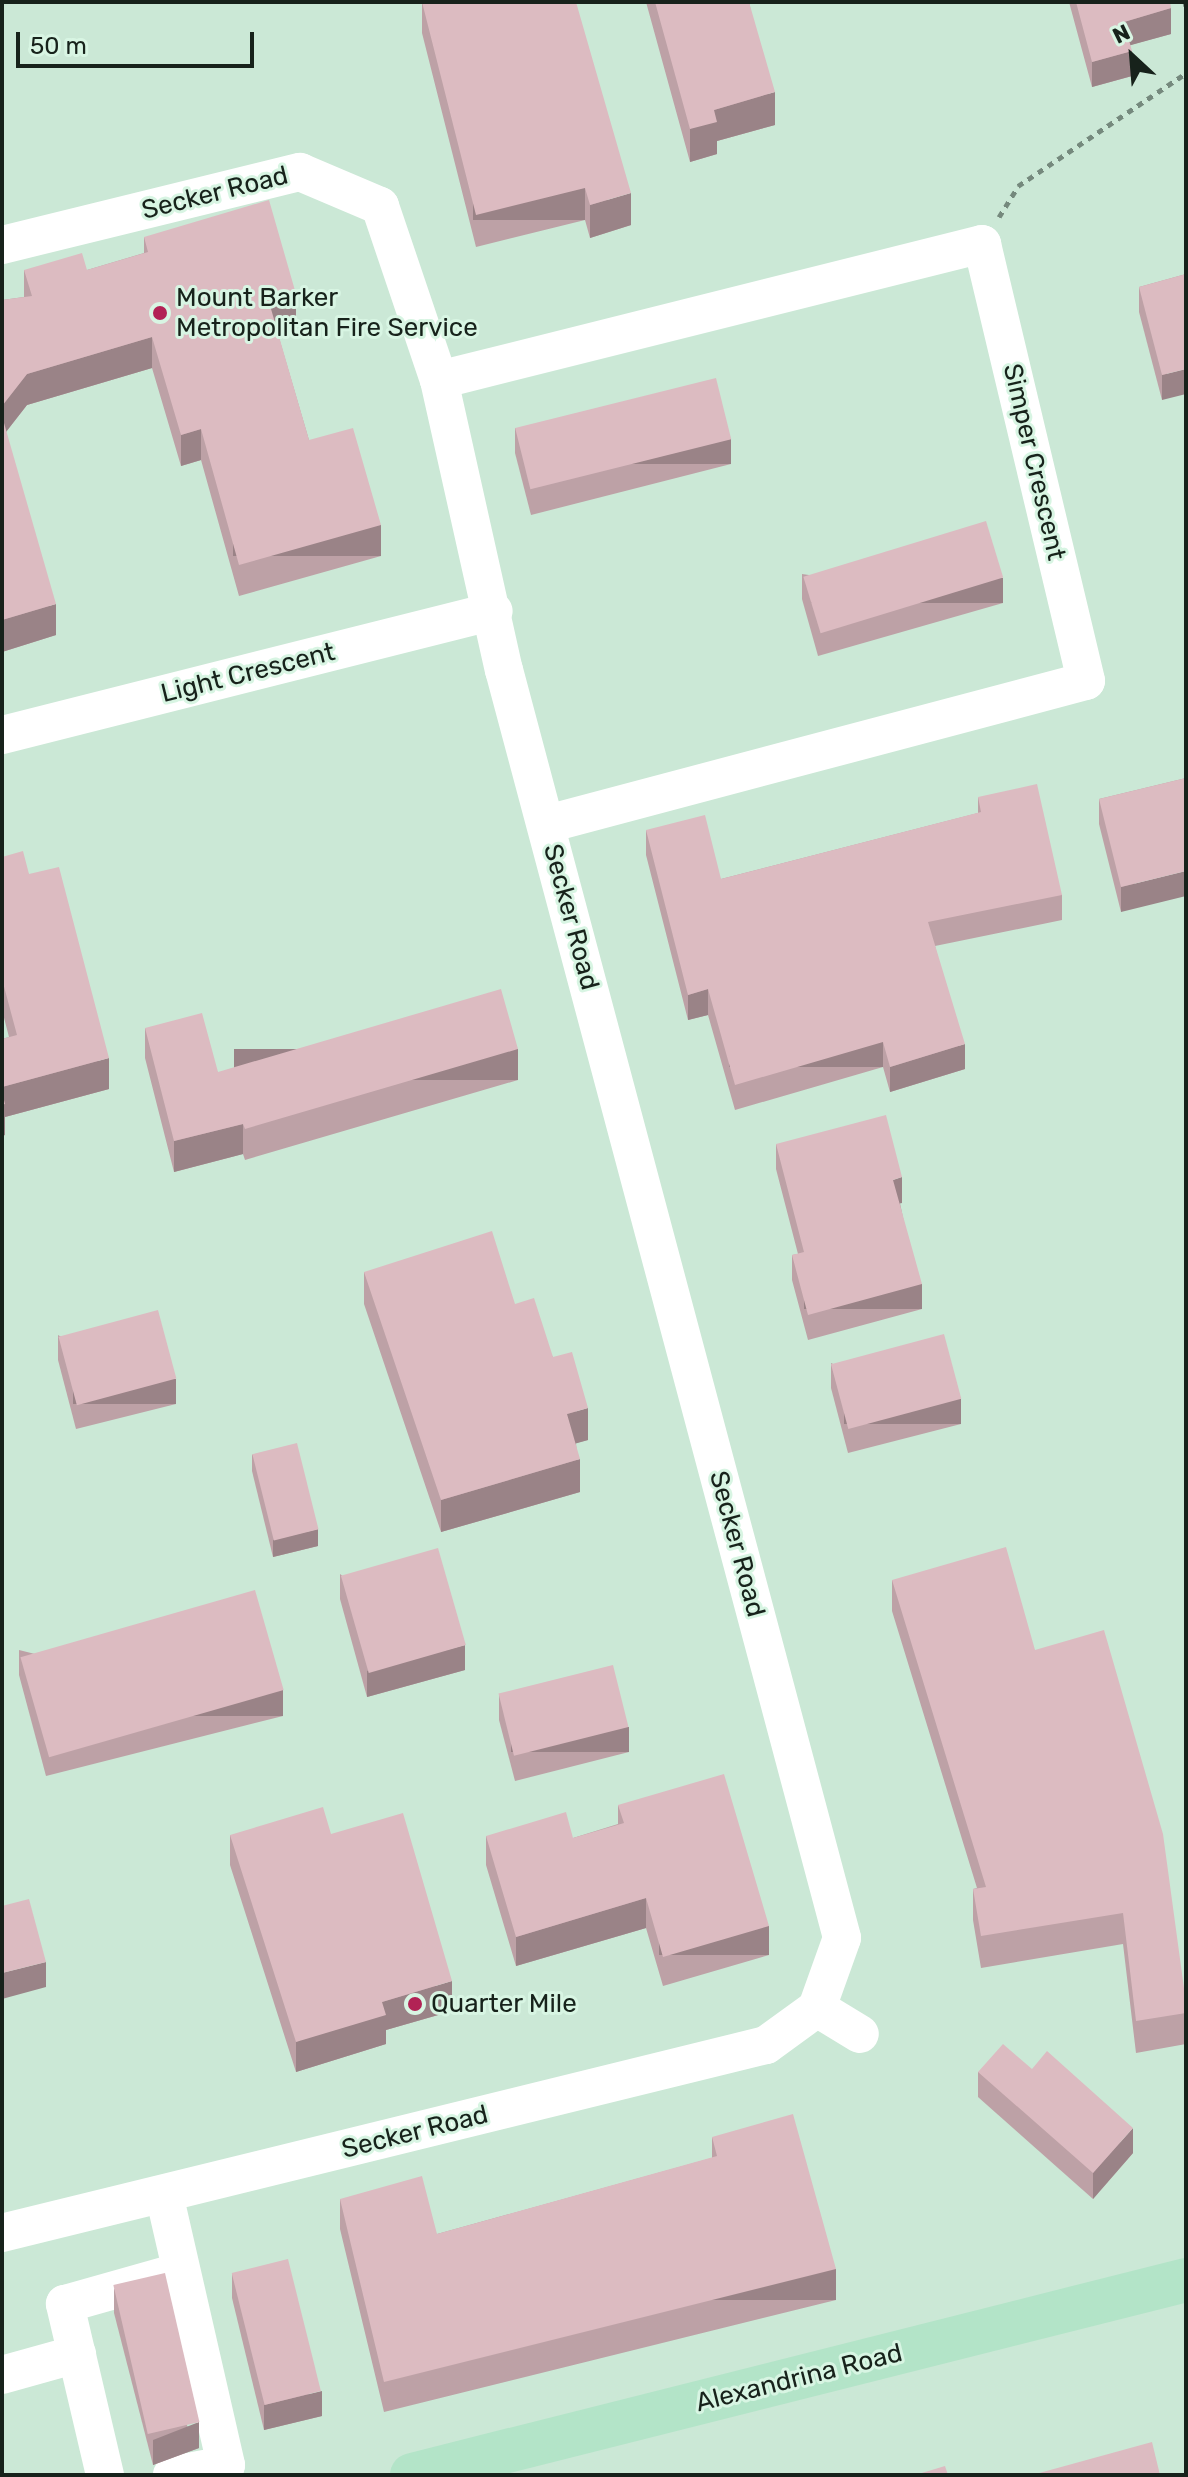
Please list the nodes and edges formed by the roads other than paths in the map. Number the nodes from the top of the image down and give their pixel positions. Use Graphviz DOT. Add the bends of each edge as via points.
graph roads {
  1 [pos="2,245"];
  2 [pos="439,380"];
  3 [pos="494,611"];
  4 [pos="2,735"];
  5 [pos="547,824"];
  6 [pos="817,2008"];
  7 [pos="860,2034"];
  8 [pos="164,2194"];
  9 [pos="2,2233"];
  10 [pos="182,2270"];
  11 [pos="1186,2280"];
  12 [pos="77,2354"];
  13 [pos="2,2375"];
  14 [pos="430,2473"];
  15 [pos="105,2475"];
  16 [pos="172,2475"];
  1 -- 2 [label="street, Secker Road" via="300,172 380,206"];
  2 -- 3 [label="street, Secker Road"];
  2 -- 5 [label="street, Simper Crescent" via="982,244 1086,681"];
  3 -- 4 [label="street, Light Crescent"];
  3 -- 5 [label="street, Secker Road"];
  5 -- 6 [label="street, Secker Road" via="842,1938"];
  6 -- 7 [label="street"];
  6 -- 8 [label="street, Secker Road" via="766,2045"];
  8 -- 9 [label="street, Secker Road"];
  8 -- 10 [label="street"];
  10 -- 12 [label="street" via="65,2304"];
  10 -- 16 [label="street" via="226,2465"];
  11 -- 14 [label="main road, Alexandrina Road"];
  12 -- 13 [label="street"];
  12 -- 15 [label="street"];
}
